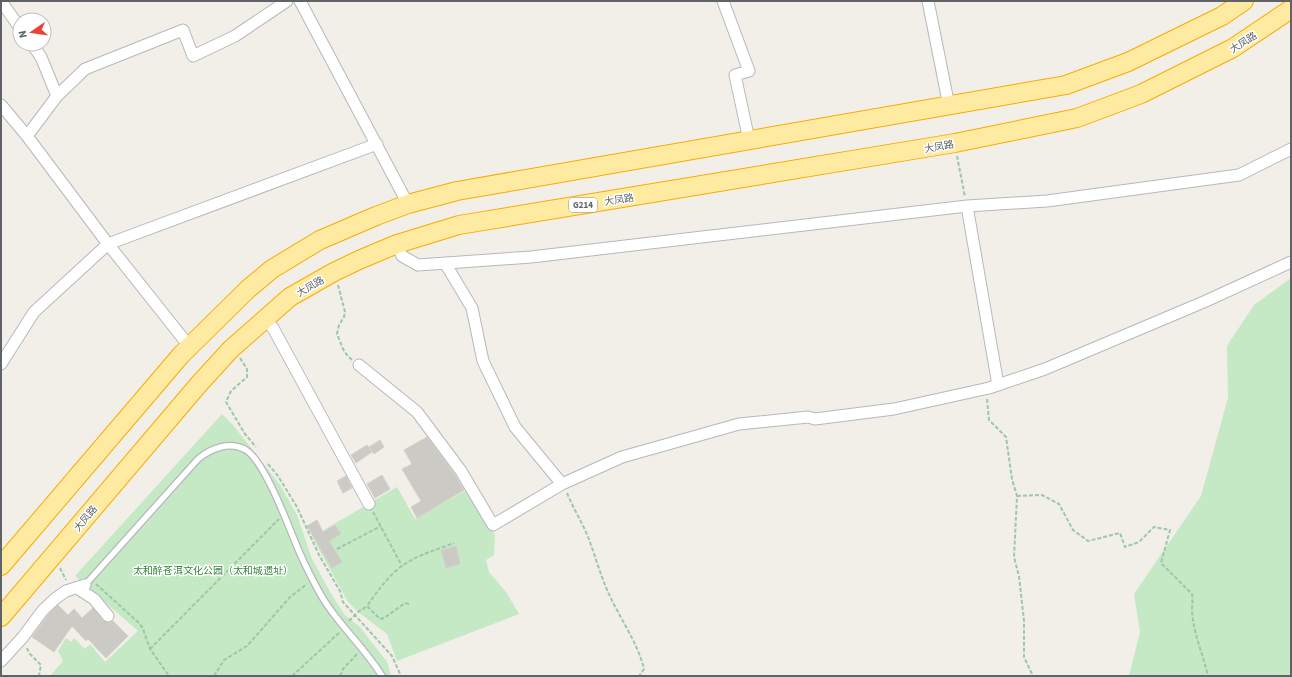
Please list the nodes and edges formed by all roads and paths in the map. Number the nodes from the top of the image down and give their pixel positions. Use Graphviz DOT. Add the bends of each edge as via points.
graph roads {
  1 [pos="1,1"];
  2 [pos="287,1"];
  3 [pos="300,1"];
  4 [pos="723,1"];
  5 [pos="928,1"];
  6 [pos="1244,1"];
  7 [pos="1291,9"];
  8 [pos="12,17"];
  9 [pos="38,52"];
  10 [pos="57,96"];
  11 [pos="1,105"];
  12 [pos="949,106"];
  13 [pos="27,136"];
  14 [pos="749,140"];
  15 [pos="955,143"];
  16 [pos="377,144"];
  17 [pos="1291,149"];
  18 [pos="408,204"];
  19 [pos="967,206"];
  20 [pos="108,244"];
  21 [pos="397,244"];
  22 [pos="1291,262"];
  23 [pos="445,263"];
  24 [pos="338,281"];
  25 [pos="265,319"];
  26 [pos="189,346"];
  27 [pos="231,349"];
  28 [pos="1,364"];
  29 [pos="359,365"];
  30 [pos="991,391"];
  31 [pos="258,450"];
  32 [pos="266,460"];
  33 [pos="562,484"];
  34 [pos="1017,496"];
  35 [pos="369,504"];
  36 [pos="283,514"];
  37 [pos="381,526"];
  38 [pos="454,543"];
  39 [pos="337,549"];
  40 [pos="1,566"];
  41 [pos="402,566"];
  42 [pos="60,568"];
  43 [pos="313,580"];
  44 [pos="81,585"];
  45 [pos="409,604"];
  46 [pos="367,606"];
  47 [pos="355,615"];
  48 [pos="108,616"];
  49 [pos="1,617"];
  50 [pos="344,628"];
  51 [pos="23,637"];
  52 [pos="360,647"];
  53 [pos="150,648"];
  54 [pos="1,661"];
  55 [pos="39,676"];
  56 [pos="169,676"];
  57 [pos="214,676"];
  58 [pos="292,676"];
  59 [pos="340,676"];
  60 [pos="382,676"];
  61 [pos="401,676"];
  62 [pos="640,676"];
  63 [pos="1033,676"];
  64 [pos="1208,676"];
  1 -- 8 [label="street"];
  2 -- 10 [label="street" via="235,36 194,56 184,30 85,69"];
  3 -- 16 [label="street"];
  4 -- 14 [label="street" via="748,71 735,75"];
  5 -- 12 [label="street"];
  6 -- 12 [label="highway" via="1222,16 1128,62 1066,86"];
  7 -- 15 [label="highway, 大凤路 / G214" via="1233,48 1141,94 1077,118"];
  9 -- 10 [label="street"];
  10 -- 13 [label="street"];
  11 -- 13 [label="street"];
  12 -- 14 [label="highway"];
  13 -- 20 [label="street"];
  14 -- 18 [label="highway" via="457,191"];
  15 -- 19 [label="path"];
  15 -- 21 [label="highway, 大凤路 / G214" via="459,225"];
  16 -- 18 [label="street"];
  16 -- 20 [label="street"];
  17 -- 19 [label="street" via="1239,175 1047,201"];
  18 -- 26 [label="highway" via="320,240 272,269"];
  19 -- 23 [label="street" via="531,257"];
  19 -- 30 [label="street"];
  20 -- 26 [label="street"];
  20 -- 28 [label="street" via="34,312"];
  21 -- 23 [label="street" via="402,256 418,265"];
  21 -- 25 [label="highway, 大凤路 / G214" via="334,272 290,297"];
  22 -- 30 [label="street" via="1199,304"];
  23 -- 33 [label="street" via="472,308 483,361 515,427"];
  24 -- 29 [label="path" via="345,312 337,334 339,342 347,355"];
  25 -- 27 [label="highway, 大凤路 / G214"];
  25 -- 35 [label="street" via="273,328"];
  26 -- 40 [label="highway"];
  27 -- 31 [label="path" via="247,369 247,377 231,391 226,402"];
  27 -- 49 [label="highway, 大凤路 / G214"];
  29 -- 33 [label="street" via="417,412 461,472 494,525"];
  30 -- 33 [label="street" via="857,414 738,424 622,456"];
  30 -- 34 [label="path" via="989,420 1006,438"];
  32 -- 47 [label="path" via="297,507 319,555 340,591 343,602"];
  33 -- 62 [label="path" via="587,536 607,590 633,639 644,669"];
  34 -- 63 [label="path" via="1014,557 1020,576 1024,657"];
  34 -- 64 [label="path" via="1042,495 1059,504 1074,530 1088,542 1120,533 1125,547 1139,542 1154,527 1170,530 1161,563 1192,594 1192,610"];
  35 -- 37 [label="path"];
  36 -- 43 [label="lane"];
  36 -- 44 [label="lane" via="274,491 253,456 236,446 215,448 198,459"];
  36 -- 53 [label="path"];
  37 -- 39 [label="path"];
  37 -- 41 [label="path"];
  38 -- 41 [label="path"];
  41 -- 46 [label="path"];
  42 -- 44 [label="path"];
  43 -- 50 [label="lane"];
  43 -- 57 [label="path" via="290,597 247,646 224,660"];
  44 -- 48 [label="street"];
  44 -- 51 [label="street" via="62,593 43,610"];
  44 -- 53 [label="path" via="140,624"];
  45 -- 46 [label="path" via="405,603 384,618 380,618"];
  46 -- 47 [label="path"];
  47 -- 50 [label="path"];
  47 -- 61 [label="path" via="392,656"];
  50 -- 52 [label="lane"];
  50 -- 58 [label="path"];
  51 -- 54 [label="street"];
  51 -- 55 [label="path" via="29,653 41,665"];
  52 -- 59 [label="path"];
  52 -- 60 [label="lane"];
  53 -- 56 [label="path"];
}
